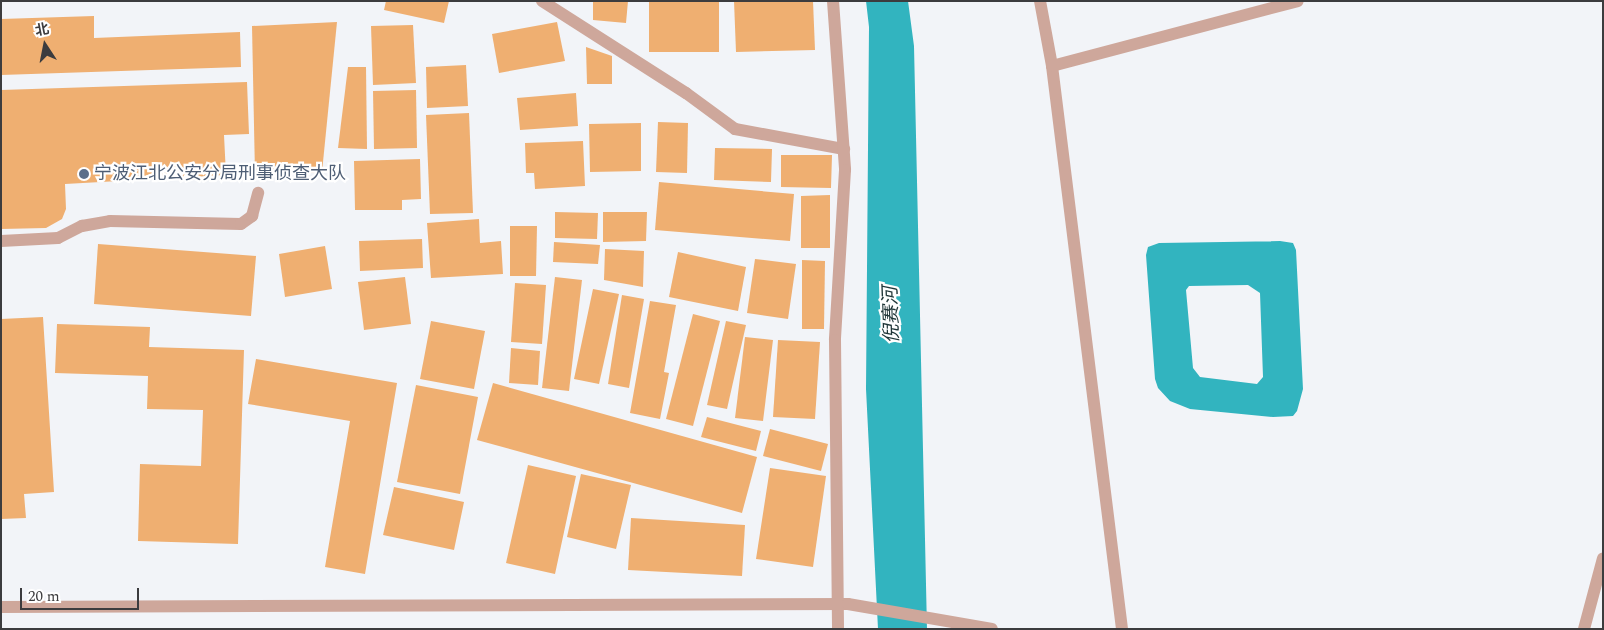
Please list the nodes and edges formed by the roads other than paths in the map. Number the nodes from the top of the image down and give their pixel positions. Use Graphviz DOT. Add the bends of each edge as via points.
graph roads {
  1 [pos="542,1"];
  2 [pos="833,1"];
  3 [pos="1040,1"];
  4 [pos="1298,1"];
  5 [pos="1052,66"];
  6 [pos="844,148"];
  7 [pos="258,194"];
  8 [pos="1,241"];
  9 [pos="1603,558"];
  10 [pos="842,604"];
  11 [pos="1,607"];
  12 [pos="838,629"];
  13 [pos="992,629"];
  14 [pos="1122,629"];
  15 [pos="1584,629"];
  1 -- 6 [label="street" via="686,93 735,129"];
  2 -- 6 [label="street"];
  3 -- 5 [label="street"];
  4 -- 5 [label="street"];
  5 -- 14 [label="street"];
  6 -- 10 [label="street" via="836,340"];
  7 -- 8 [label="street" via="252,216 241,224 110,221 82,226 58,238"];
  9 -- 15 [label="street"];
  10 -- 11 [label="street"];
  10 -- 12 [label="street"];
  10 -- 13 [label="street"];
}
